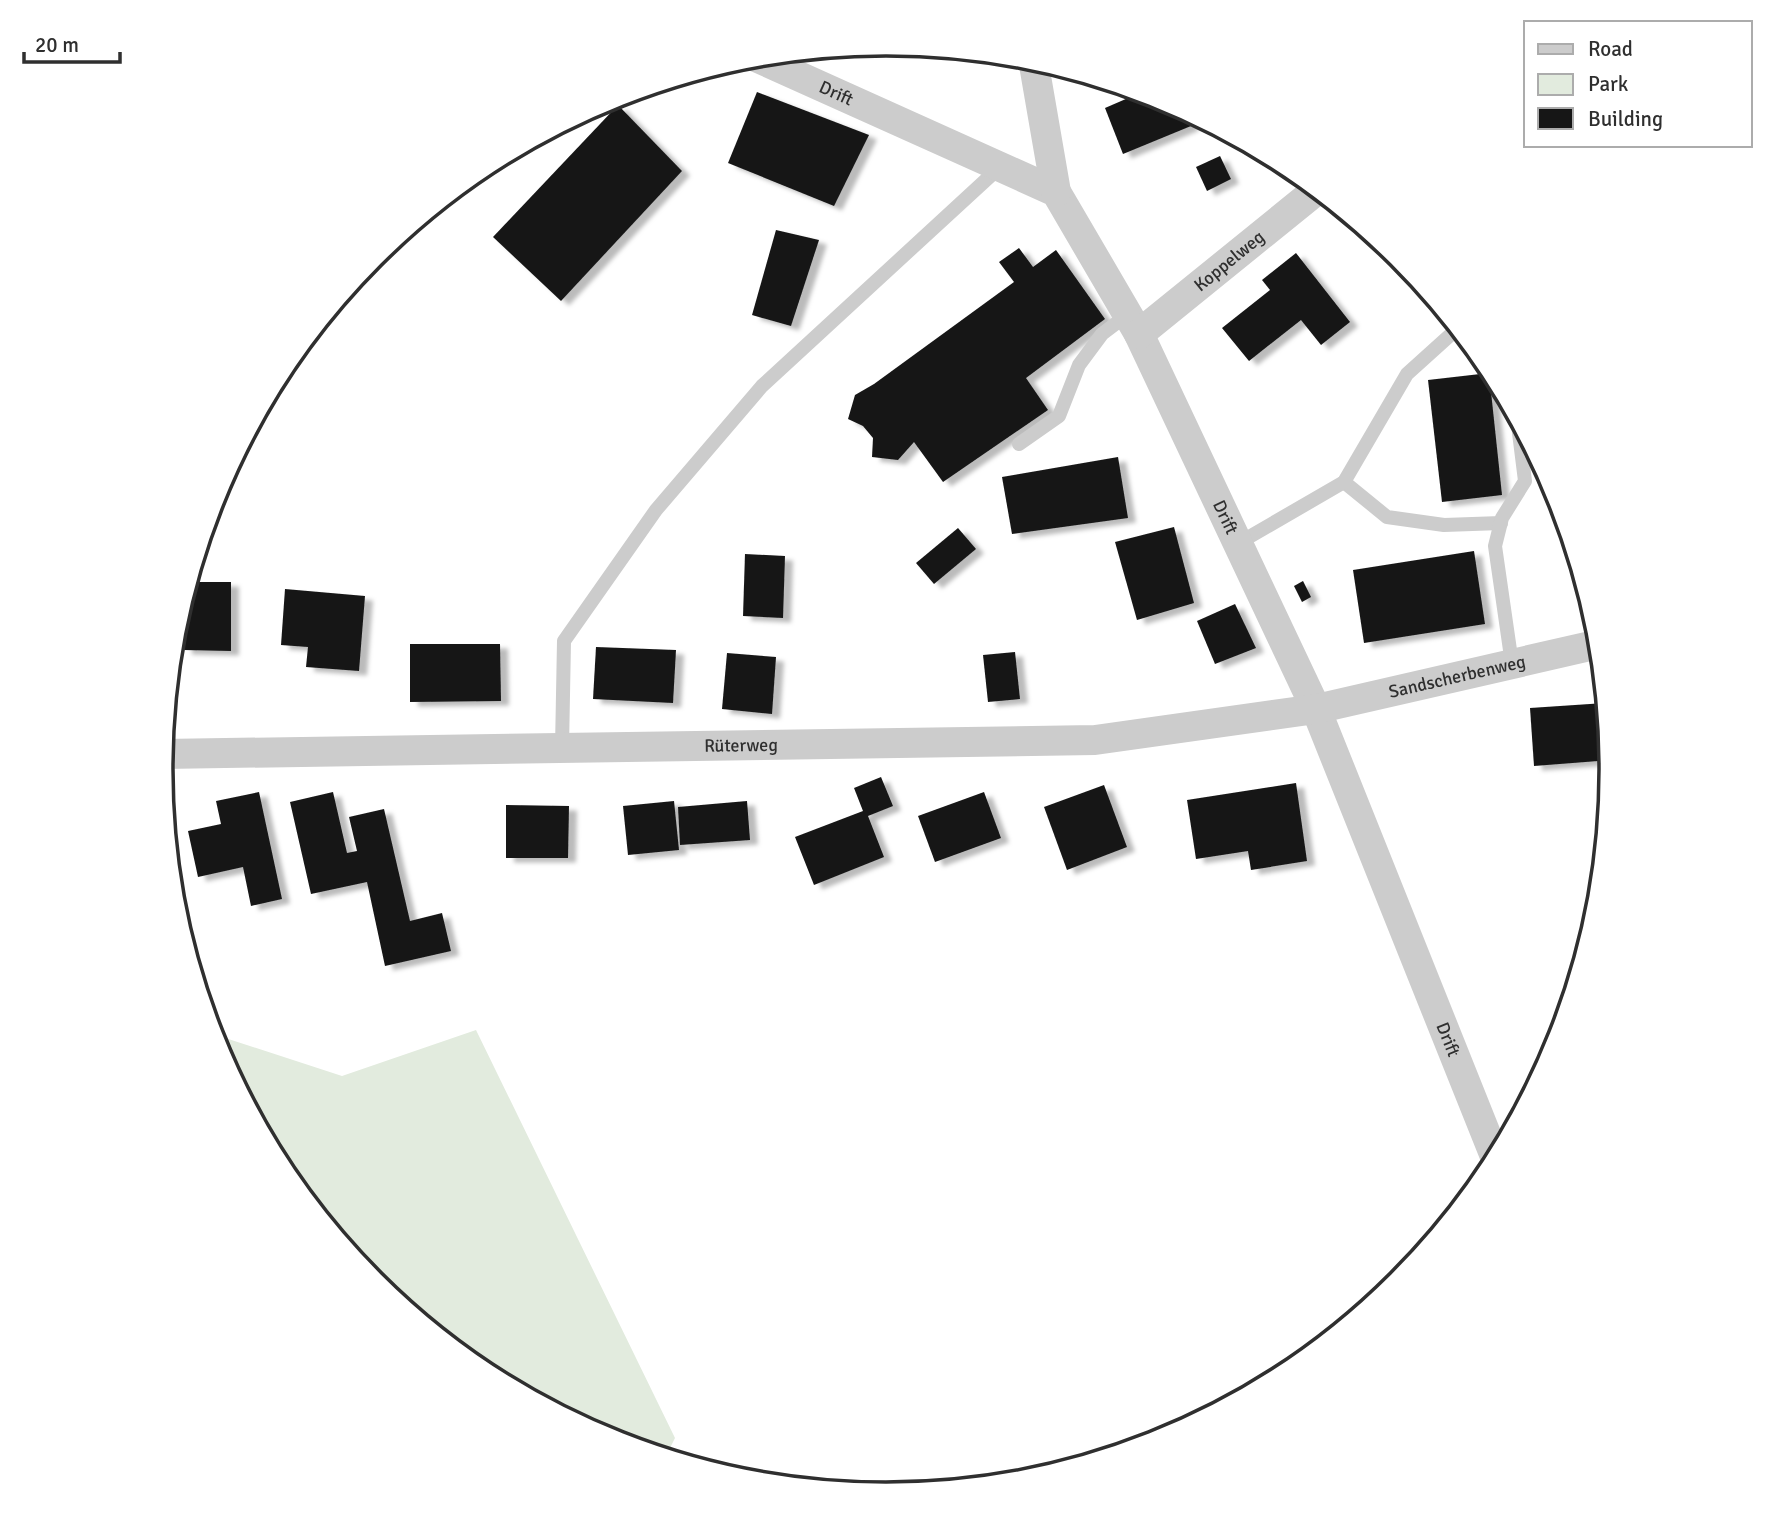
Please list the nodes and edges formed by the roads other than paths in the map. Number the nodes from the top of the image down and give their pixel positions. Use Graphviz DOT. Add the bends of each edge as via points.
graph roads {
  1 [pos="774,65"];
  2 [pos="1035,72"];
  3 [pos="1000,167"];
  4 [pos="1056,192"];
  5 [pos="1310,195"];
  6 [pos="1133,324"];
  7 [pos="1451,334"];
  8 [pos="1520,443"];
  9 [pos="1019,444"];
  10 [pos="1344,482"];
  11 [pos="1501,523"];
  12 [pos="1237,544"];
  13 [pos="1588,646"];
  14 [pos="1512,664"];
  15 [pos="1316,709"];
  16 [pos="562,748"];
  17 [pos="174,754"];
  18 [pos="1491,1146"];
  1 -- 3 [label="street, Drift"];
  2 -- 4 [label="street"];
  3 -- 4 [label="street, Drift"];
  3 -- 16 [label="lane" via="762,386 656,510 564,642"];
  4 -- 6 [label="street, Drift"];
  5 -- 6 [label="street, Koppelweg"];
  6 -- 9 [label="lane" via="1102,334 1079,365 1059,416"];
  6 -- 12 [label="street, Drift"];
  7 -- 10 [label="lane" via="1407,374"];
  8 -- 11 [label="lane" via="1525,481"];
  10 -- 11 [label="lane" via="1387,517 1444,525"];
  10 -- 12 [label="lane"];
  11 -- 14 [label="lane" via="1496,546"];
  12 -- 15 [label="street, Drift"];
  13 -- 14 [label="street, Sandscherbenweg"];
  14 -- 15 [label="street, Sandscherbenweg"];
  15 -- 16 [label="street, Rüterweg" via="1095,740"];
  15 -- 18 [label="street, Drift"];
  16 -- 17 [label="street, Rüterweg"];
}
